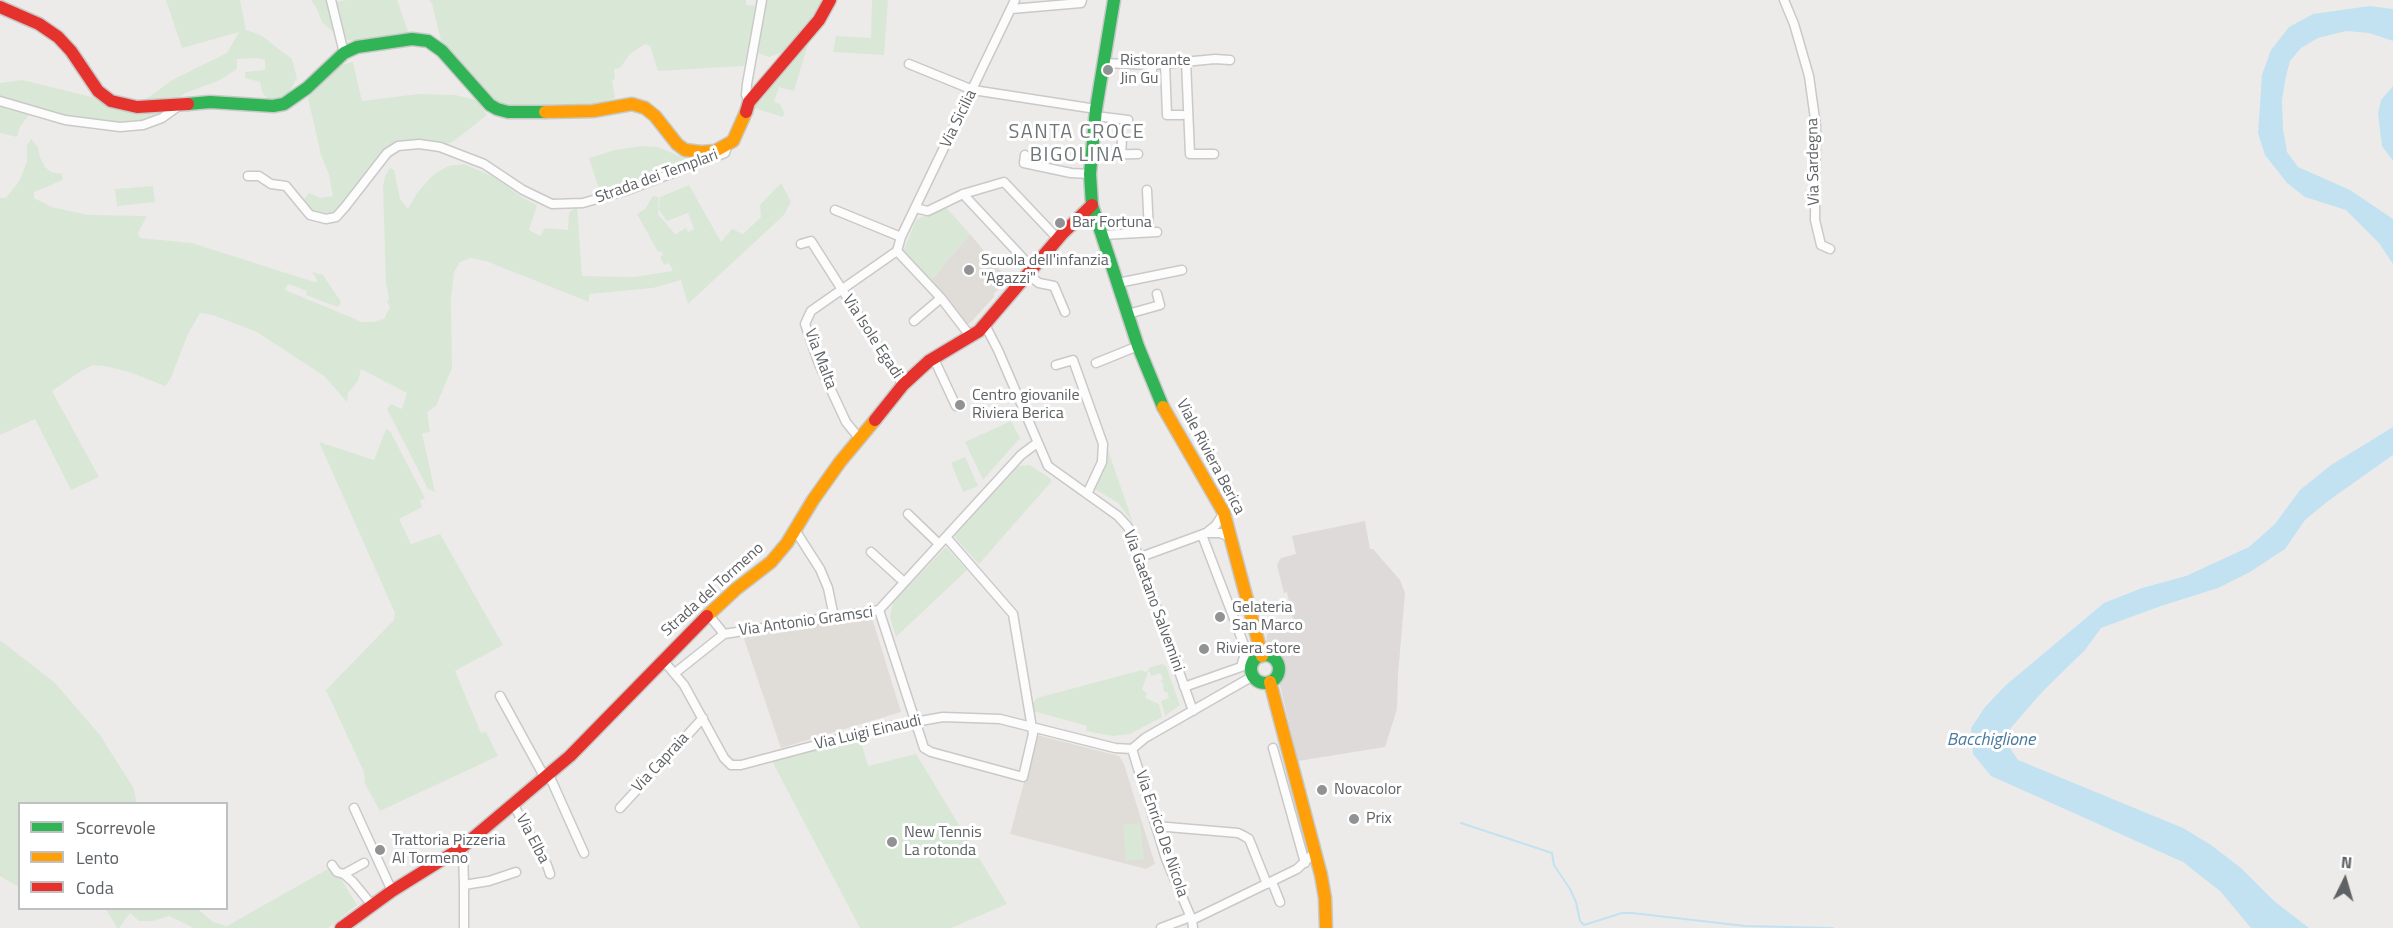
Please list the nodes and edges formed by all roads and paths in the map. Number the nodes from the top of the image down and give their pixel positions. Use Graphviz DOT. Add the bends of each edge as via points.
graph roads {
  1 [pos="331,0"];
  2 [pos="762,0"];
  3 [pos="830,0"];
  4 [pos="1082,0"];
  5 [pos="1114,0"];
  6 [pos="1784,0"];
  7 [pos="1013,4"];
  8 [pos="0,7"];
  9 [pos="344,53"];
  10 [pos="1230,60"];
  11 [pos="1186,61"];
  12 [pos="1102,63"];
  13 [pos="1165,63"];
  14 [pos="909,64"];
  15 [pos="1152,65"];
  16 [pos="1152,80"];
  17 [pos="973,90"];
  18 [pos="0,101"];
  19 [pos="749,102"];
  20 [pos="183,103"];
  21 [pos="1095,113"];
  22 [pos="1182,115"];
  23 [pos="1128,120"];
  24 [pos="1122,139"];
  25 [pos="728,144"];
  26 [pos="1138,154"];
  27 [pos="1214,154"];
  28 [pos="1024,155"];
  29 [pos="1091,155"];
  30 [pos="1121,156"];
  31 [pos="1037,166"];
  32 [pos="1090,174"];
  33 [pos="248,176"];
  34 [pos="1036,178"];
  35 [pos="1147,190"];
  36 [pos="963,194"];
  37 [pos="1092,205"];
  38 [pos="915,208"];
  39 [pos="835,210"];
  40 [pos="1102,235"];
  41 [pos="901,237"];
  42 [pos="1058,239"];
  43 [pos="801,244"];
  44 [pos="1830,249"];
  45 [pos="897,251"];
  46 [pos="1182,270"];
  47 [pos="1030,272"];
  48 [pos="1118,283"];
  49 [pos="842,289"];
  50 [pos="1157,294"];
  51 [pos="941,298"];
  52 [pos="1065,312"];
  53 [pos="1128,314"];
  54 [pos="914,321"];
  55 [pos="985,325"];
  56 [pos="971,337"];
  57 [pos="1138,346"];
  58 [pos="933,359"];
  59 [pos="1096,363"];
  60 [pos="1056,365"];
  61 [pos="903,385"];
  62 [pos="956,406"];
  63 [pos="859,438"];
  64 [pos="1037,443"];
  65 [pos="1087,494"];
  66 [pos="1224,513"];
  67 [pos="908,514"];
  68 [pos="795,530"];
  69 [pos="1204,534"];
  70 [pos="946,537"];
  71 [pos="1232,538"];
  72 [pos="939,544"];
  73 [pos="871,552"];
  74 [pos="1138,558"];
  75 [pos="904,582"];
  76 [pos="879,610"];
  77 [pos="708,614"];
  78 [pos="834,616"];
  79 [pos="724,634"];
  80 [pos="1262,656"];
  81 [pos="662,659"];
  82 [pos="675,673"];
  83 [pos="1253,676"];
  84 [pos="1270,682"];
  85 [pos="1184,687"];
  86 [pos="500,696"];
  87 [pos="1193,711"];
  88 [pos="703,718"];
  89 [pos="916,722"];
  90 [pos="1032,727"];
  91 [pos="1274,748"];
  92 [pos="1132,749"];
  93 [pos="547,776"];
  94 [pos="513,804"];
  95 [pos="354,808"];
  96 [pos="620,808"];
  97 [pos="1156,826"];
  98 [pos="461,848"];
  99 [pos="1316,851"];
  100 [pos="584,853"];
  101 [pos="364,863"];
  102 [pos="1305,863"];
  103 [pos="332,865"];
  104 [pos="1297,869"];
  105 [pos="516,872"];
  106 [pos="344,874"];
  107 [pos="550,874"];
  108 [pos="1321,875"];
  109 [pos="1269,883"];
  110 [pos="464,885"];
  111 [pos="392,891"];
  112 [pos="1280,902"];
  113 [pos="372,905"];
  114 [pos="1192,921"];
  115 [pos="341,928"];
  116 [pos="464,928"];
  117 [pos="1161,928"];
  118 [pos="1326,928"];
  1 -- 9 [label="street"];
  2 -- 19 [label="street" via="747,84"];
  3 -- 19 [label="street" via="819,20"];
  4 -- 7 [label="street"];
  5 -- 12 [label="street, Viale Riviera Berica"];
  6 -- 44 [label="street, Via Sardegna" via="1809,76 1816,126 1815,220 1821,245"];
  7 -- 17 [label="street, Via Sicilia"];
  8 -- 20 [label="street" via="58,37 98,92 111,101 137,107"];
  9 -- 20 [label="street" via="284,104"];
  9 -- 25 [label="street" via="391,41 428,41 497,109 593,111 632,104 655,116 685,150 708,152"];
  10 -- 11 [label="street"];
  11 -- 13 [label="street"];
  11 -- 27 [label="street" via="1190,154"];
  12 -- 15 [label="street"];
  12 -- 21 [label="street, Viale Riviera Berica"];
  13 -- 15 [label="street"];
  13 -- 22 [label="street" via="1167,115"];
  14 -- 17 [label="street"];
  15 -- 16 [label="street"];
  17 -- 21 [label="street"];
  17 -- 38 [label="street, Via Sicilia"];
  18 -- 20 [label="street" via="65,120 120,127 162,118"];
  19 -- 25 [label="street" via="741,126"];
  21 -- 23 [label="street"];
  21 -- 29 [label="street, Viale Riviera Berica"];
  24 -- 30 [label="street"];
  25 -- 33 [label="street, Strada dei Templari" via="725,153 583,203 552,204 484,164 440,147 419,144 398,146 387,153 336,217 326,219 310,215 286,186"];
  26 -- 30 [label="street"];
  28 -- 31 [label="street" via="1024,164"];
  29 -- 30 [label="street"];
  29 -- 32 [label="street, Viale Riviera Berica"];
  31 -- 32 [label="street" via="1063,175"];
  31 -- 34 [label="street"];
  32 -- 37 [label="street, Viale Riviera Berica"];
  35 -- 40 [label="street" via="1153,232"];
  36 -- 38 [label="street" via="928,211"];
  36 -- 42 [label="street" via="1007,183"];
  36 -- 47 [label="street"];
  37 -- 40 [label="street, Viale Riviera Berica"];
  37 -- 42 [label="street, Strada del Tormeno"];
  38 -- 41 [label="street, Via Sicilia"];
  39 -- 41 [label="street"];
  40 -- 48 [label="street, Viale Riviera Berica"];
  41 -- 45 [label="street, Via Sicilia"];
  42 -- 47 [label="street, Strada del Tormeno"];
  43 -- 49 [label="street" via="811,241"];
  45 -- 49 [label="street, Via Malta"];
  45 -- 51 [label="street"];
  46 -- 48 [label="street"];
  47 -- 52 [label="street" via="1039,283 1054,286"];
  47 -- 55 [label="street, Strada del Tormeno"];
  48 -- 53 [label="street, Viale Riviera Berica"];
  49 -- 61 [label="street, Via Isole Egadi"];
  49 -- 63 [label="street, Via Malta" via="811,311 805,329 846,422"];
  50 -- 53 [label="street" via="1161,305"];
  51 -- 54 [label="street"];
  51 -- 56 [label="street"];
  53 -- 57 [label="street, Viale Riviera Berica"];
  55 -- 56 [label="street, Strada del Tormeno"];
  55 -- 64 [label="street, Via Gaetano Salvemini"];
  56 -- 58 [label="street, Strada del Tormeno"];
  57 -- 59 [label="street"];
  57 -- 66 [label="street, Viale Riviera Berica" via="1163,407"];
  58 -- 61 [label="street, Strada del Tormeno"];
  58 -- 62 [label="street"];
  60 -- 65 [label="street" via="1073,360 1103,444 1102,462"];
  61 -- 63 [label="street, Strada del Tormeno"];
  63 -- 68 [label="street, Strada del Tormeno"];
  64 -- 65 [label="street, Via Gaetano Salvemini" via="1048,466"];
  64 -- 70 [label="street" via="1021,455"];
  65 -- 74 [label="street, Via Gaetano Salvemini" via="1128,527"];
  66 -- 69 [label="street"];
  66 -- 71 [label="street, Viale Riviera Berica"];
  67 -- 72 [label="street"];
  68 -- 77 [label="street, Strada del Tormeno" via="771,562"];
  68 -- 78 [label="street" via="820,569"];
  69 -- 71 [label="street" via="1220,533"];
  69 -- 74 [label="street"];
  69 -- 85 [label="street" via="1246,650 1241,668"];
  70 -- 72 [label="street"];
  70 -- 90 [label="street" via="1013,614"];
  71 -- 80 [label="street, Viale Riviera Berica"];
  72 -- 75 [label="street"];
  73 -- 75 [label="street"];
  74 -- 85 [label="street, Via Gaetano Salvemini"];
  75 -- 76 [label="street"];
  76 -- 78 [label="street, Via Antonio Gramsci"];
  76 -- 89 [label="street, Via Antonio Gramsci"];
  77 -- 79 [label="street, Via Antonio Gramsci"];
  77 -- 81 [label="street, Strada del Tormeno"];
  78 -- 79 [label="street, Via Antonio Gramsci"];
  79 -- 82 [label="street, Via Antonio Gramsci"];
  80 -- 83 [label="street" via="1252,664"];
  80 -- 84 [label="street, Viale Riviera Berica" via="1277,663 1277,676"];
  81 -- 82 [label="street, Via Luigi Einaudi"];
  81 -- 93 [label="street, Strada del Tormeno"];
  82 -- 88 [label="street, Via Luigi Einaudi"];
  83 -- 84 [label="street" via="1260,682"];
  83 -- 87 [label="street, Via Enrico De Nicola"];
  84 -- 99 [label="street, Viale Riviera Berica"];
  85 -- 87 [label="street, Via Gaetano Salvemini"];
  86 -- 93 [label="street"];
  87 -- 92 [label="street, Via Enrico De Nicola"];
  88 -- 89 [label="street, Via Luigi Einaudi" via="724,758 735,766"];
  88 -- 96 [label="street, Via Capraia"];
  89 -- 90 [label="street, Via Luigi Einaudi" via="975,717"];
  89 -- 90 [label="street, Via Antonio Gramsci" via="922,746 928,752 1023,777"];
  90 -- 92 [label="street, Via Luigi Einaudi"];
  91 -- 102 [label="street"];
  92 -- 97 [label="street, Via Enrico De Nicola"];
  93 -- 94 [label="street, Strada del Tormeno"];
  93 -- 100 [label="street"];
  94 -- 98 [label="street, Strada del Tormeno"];
  94 -- 107 [label="street, Via Elba"];
  95 -- 111 [label="street"];
  97 -- 109 [label="street" via="1244,836 1249,839"];
  97 -- 114 [label="street, Via Enrico De Nicola"];
  98 -- 110 [label="street"];
  98 -- 111 [label="street, Strada del Tormeno"];
  99 -- 102 [label="street"];
  99 -- 108 [label="street, Viale Riviera Berica"];
  101 -- 106 [label="street"];
  102 -- 104 [label="street"];
  103 -- 106 [label="street"];
  104 -- 108 [label="street"];
  104 -- 109 [label="street"];
  105 -- 110 [label="street"];
  106 -- 113 [label="street"];
  108 -- 118 [label="street, Viale Riviera Berica"];
  109 -- 112 [label="street"];
  109 -- 114 [label="street"];
  110 -- 116 [label="street"];
  111 -- 113 [label="street, Strada del Tormeno"];
  113 -- 115 [label="street, Strada del Tormeno"];
  114 -- 117 [label="street, Via Enrico De Nicola"];
}
